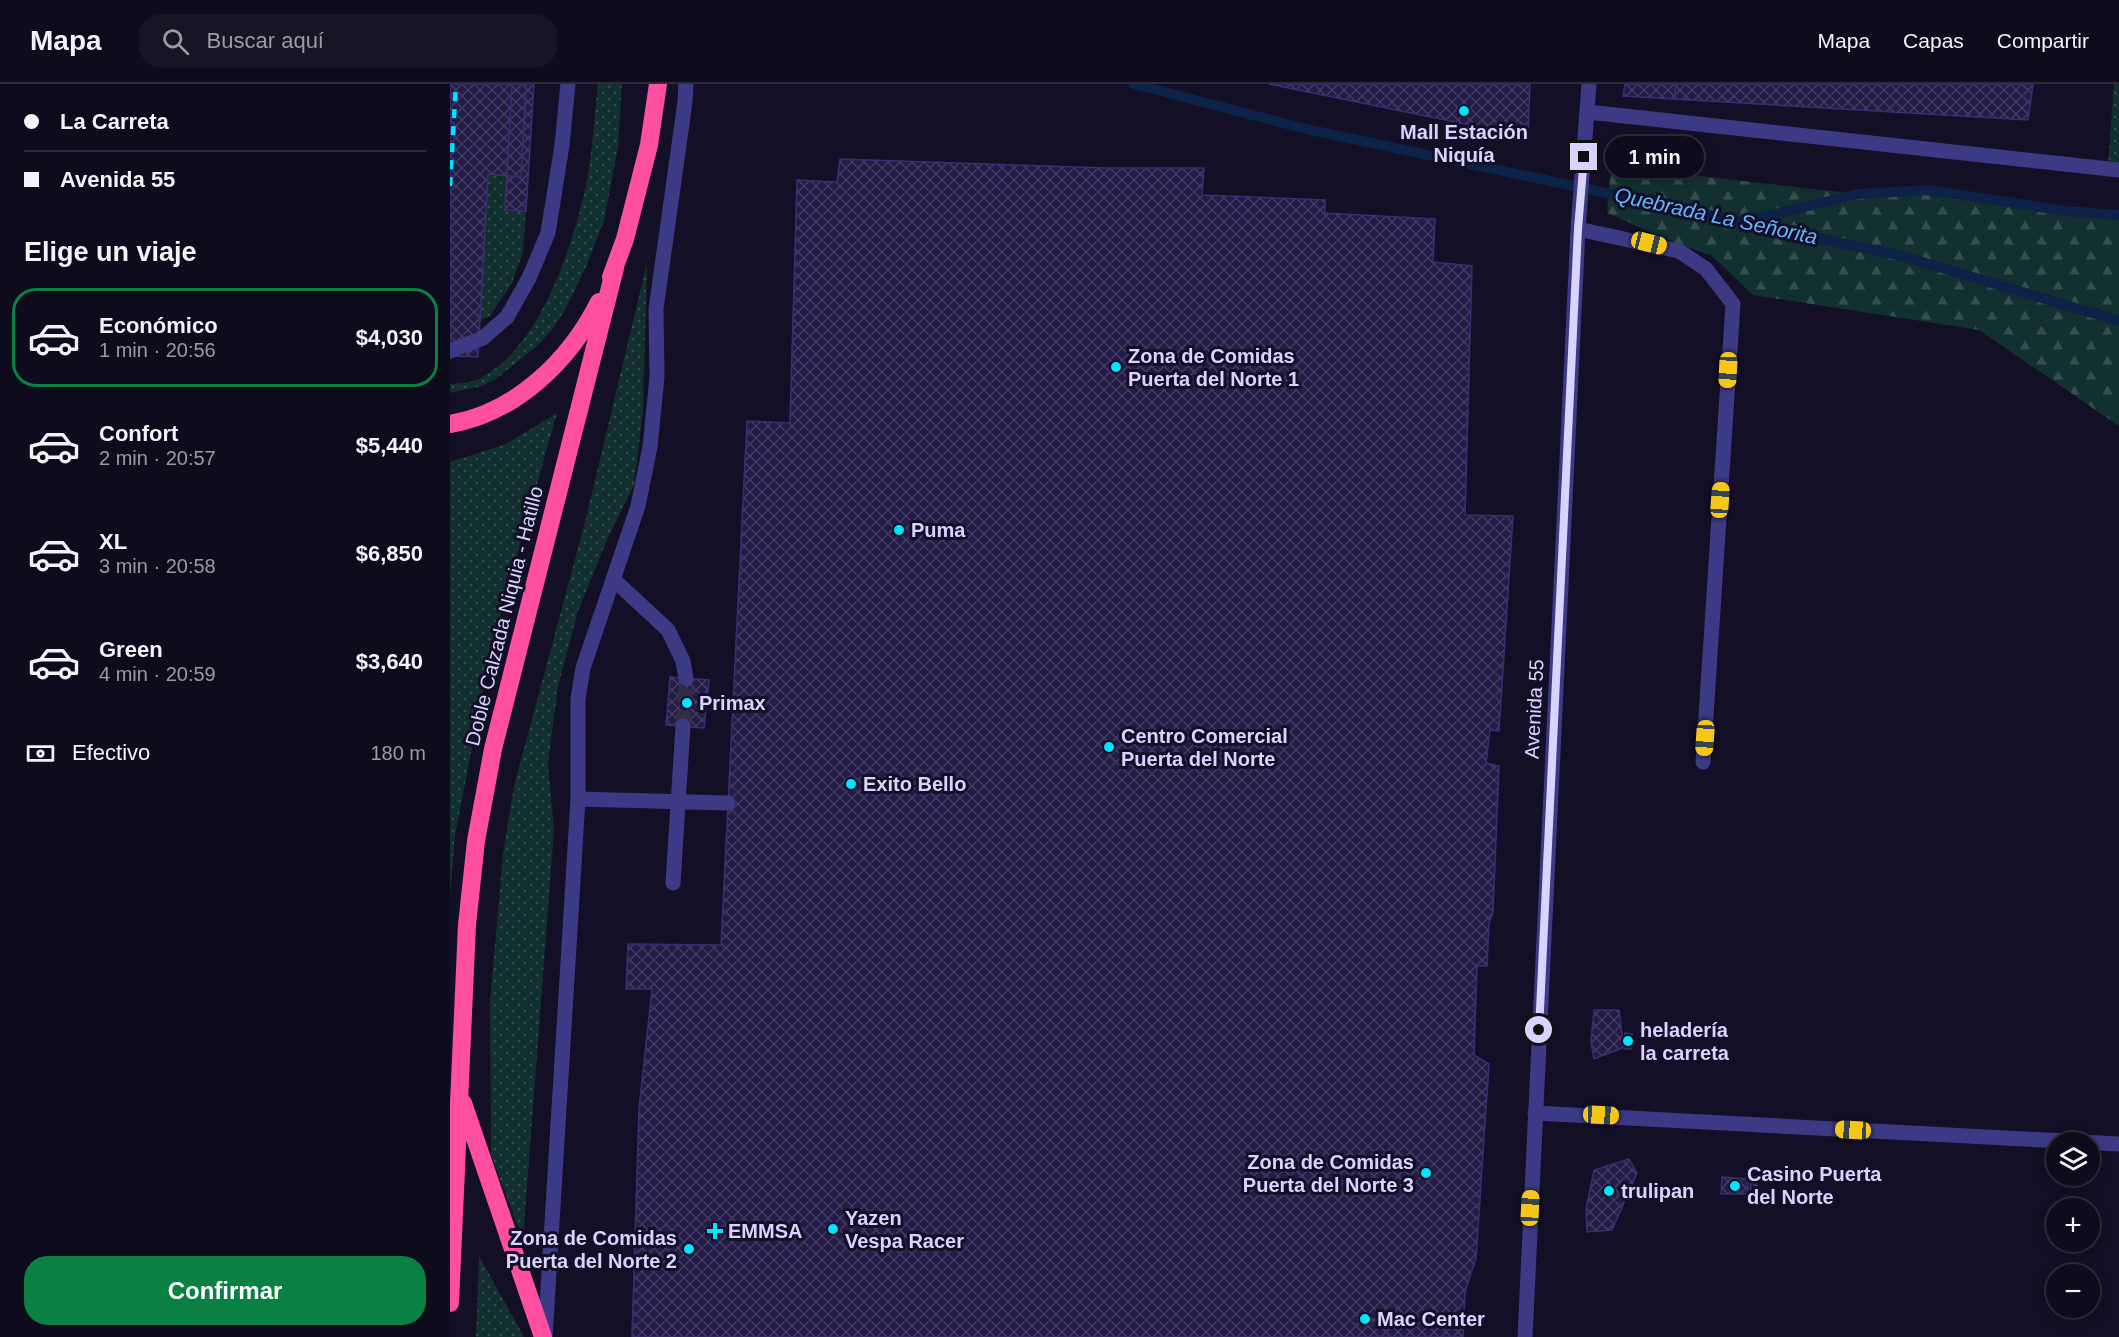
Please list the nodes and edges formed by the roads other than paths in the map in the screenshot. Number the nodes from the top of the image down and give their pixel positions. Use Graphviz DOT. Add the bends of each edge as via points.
graph roads {
  1 [pos="568,84"];
  2 [pos="658,84"];
  3 [pos="686,84"];
  4 [pos="1589,84"];
  5 [pos="1588,112"];
  6 [pos="2119,170"];
  7 [pos="1579,223"];
  8 [pos="615,268"];
  9 [pos="450,351"];
  10 [pos="450,424"];
  11 [pos="613,579"];
  12 [pos="686,679"];
  13 [pos="683,726"];
  14 [pos="1703,762"];
  15 [pos="578,799"];
  16 [pos="677,802"];
  17 [pos="728,803"];
  18 [pos="673,883"];
  19 [pos="459,1091"];
  20 [pos="1535,1113"];
  21 [pos="2119,1144"];
  22 [pos="450,1303"];
  23 [pos="544,1337"];
  24 [pos="1525,1337"];
  1 -- 9 [label="street" via="548,233 529,278 507,317 483,338"];
  2 -- 8 [label="highway" via="649,145"];
  3 -- 11 [label="street" via="657,309 657,377 650,447 638,506"];
  4 -- 5 [label="street, Avenida 55"];
  5 -- 6 [label="street"];
  5 -- 7 [label="street, Avenida 55"];
  7 -- 14 [label="street" via="1679,250 1706,269 1733,304"];
  7 -- 20 [label="street, Avenida 55"];
  8 -- 10 [label="highway" via="588,324 546,374 509,402 478,418"];
  8 -- 19 [label="highway, Doble Calzada Niquia - Hatillo" via="493,749 476,841 467,925"];
  11 -- 12 [label="street" via="668,630 683,662"];
  11 -- 15 [label="street" via="583,668 578,699"];
  13 -- 16 [label="street"];
  15 -- 16 [label="street"];
  15 -- 23 [label="street"];
  16 -- 17 [label="street"];
  16 -- 18 [label="street"];
  19 -- 22 [label="highway, Doble Calzada Niquia - Hatillo"];
  19 -- 23 [label="highway"];
  20 -- 21 [label="street"];
  20 -- 24 [label="street, Avenida 55"];
}
